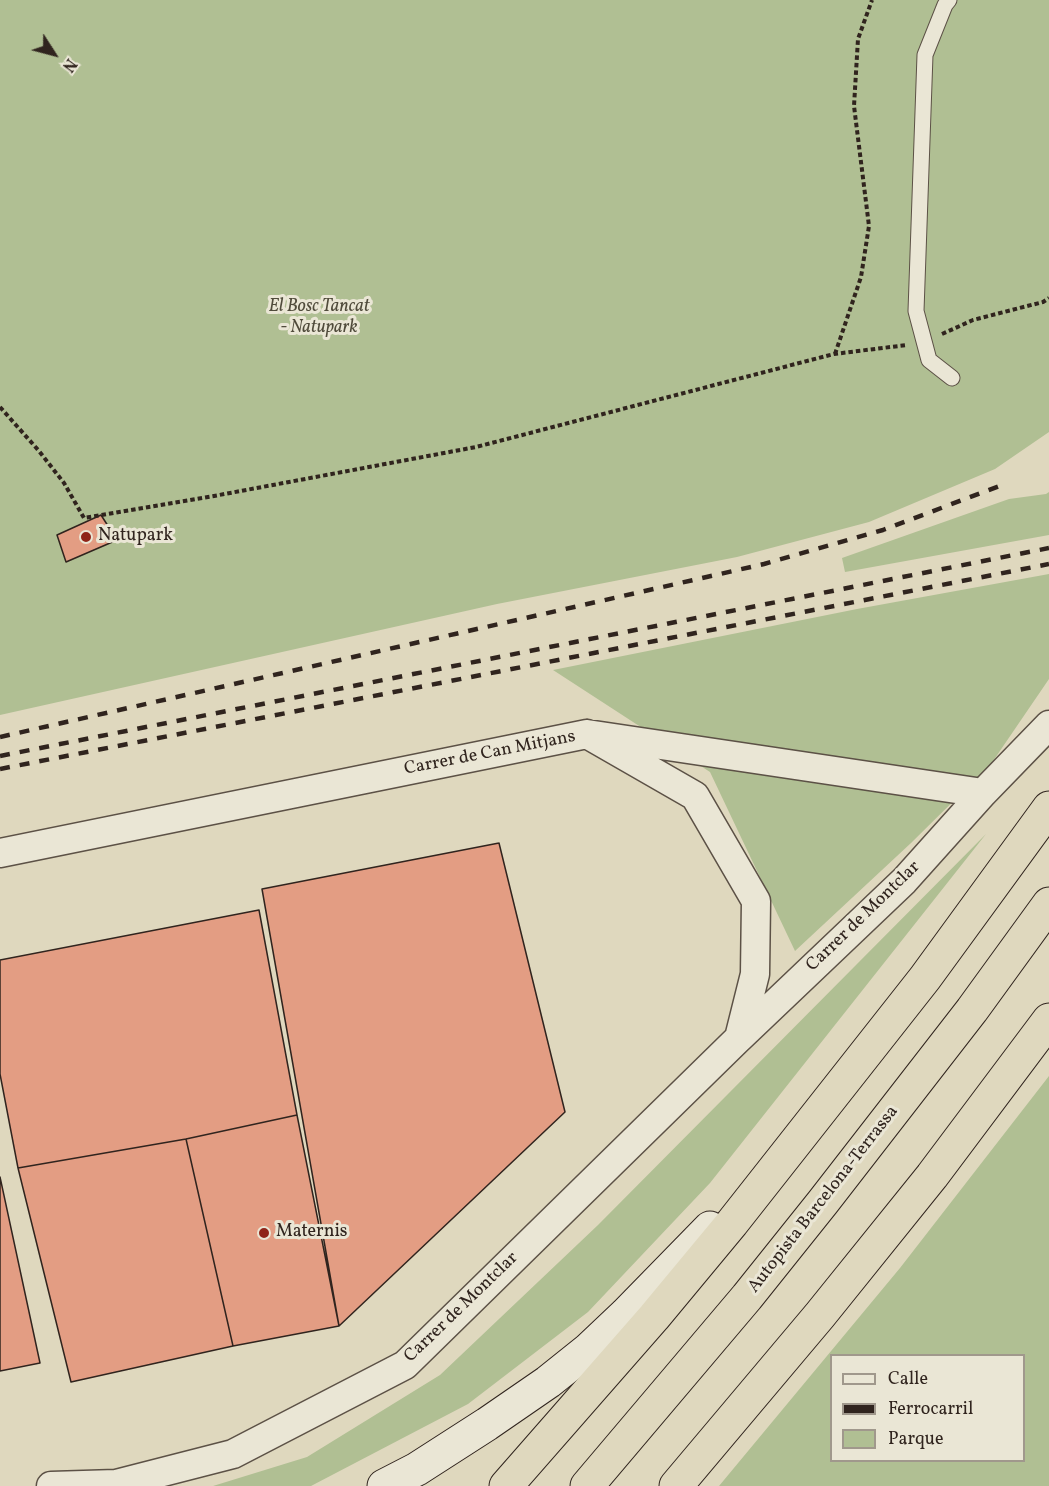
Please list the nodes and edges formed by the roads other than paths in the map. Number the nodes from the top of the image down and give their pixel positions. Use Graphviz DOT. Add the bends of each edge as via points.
graph roads {
  1 [pos="949,0"];
  2 [pos="952,378"];
  3 [pos="1049,724"];
  4 [pos="586,734"];
  5 [pos="983,793"];
  6 [pos="1049,808"];
  7 [pos="0,853"];
  8 [pos="1049,904"];
  9 [pos="1049,1020"];
  10 [pos="739,1038"];
  11 [pos="849,1075"];
  12 [pos="51,1486"];
  13 [pos="384,1486"];
  14 [pos="506,1486"];
  15 [pos="587,1486"];
  16 [pos="676,1486"];
  1 -- 2 [label="lane" via="925,55 916,311 929,360"];
  3 -- 5 [label="street, Carrer de Montclar"];
  4 -- 5 [label="street, Carrer de Can Mitjans"];
  4 -- 7 [label="street, Carrer de Can Mitjans"];
  4 -- 10 [label="street" via="695,796 756,901 755,974"];
  5 -- 10 [label="street, Carrer de Montclar" via="904,881"];
  6 -- 11 [label="highway"];
  8 -- 15 [label="highway, Autopista Barcelona-Terrassa" via="823,1202"];
  9 -- 16 [label="highway" via="932,1176"];
  10 -- 12 [label="street, Carrer de Montclar" via="405,1365 233,1454 116,1484"];
  11 -- 13 [label="main road" via="690,1250 588,1350 487,1424"];
  11 -- 14 [label="highway" via="661,1309"];
}
